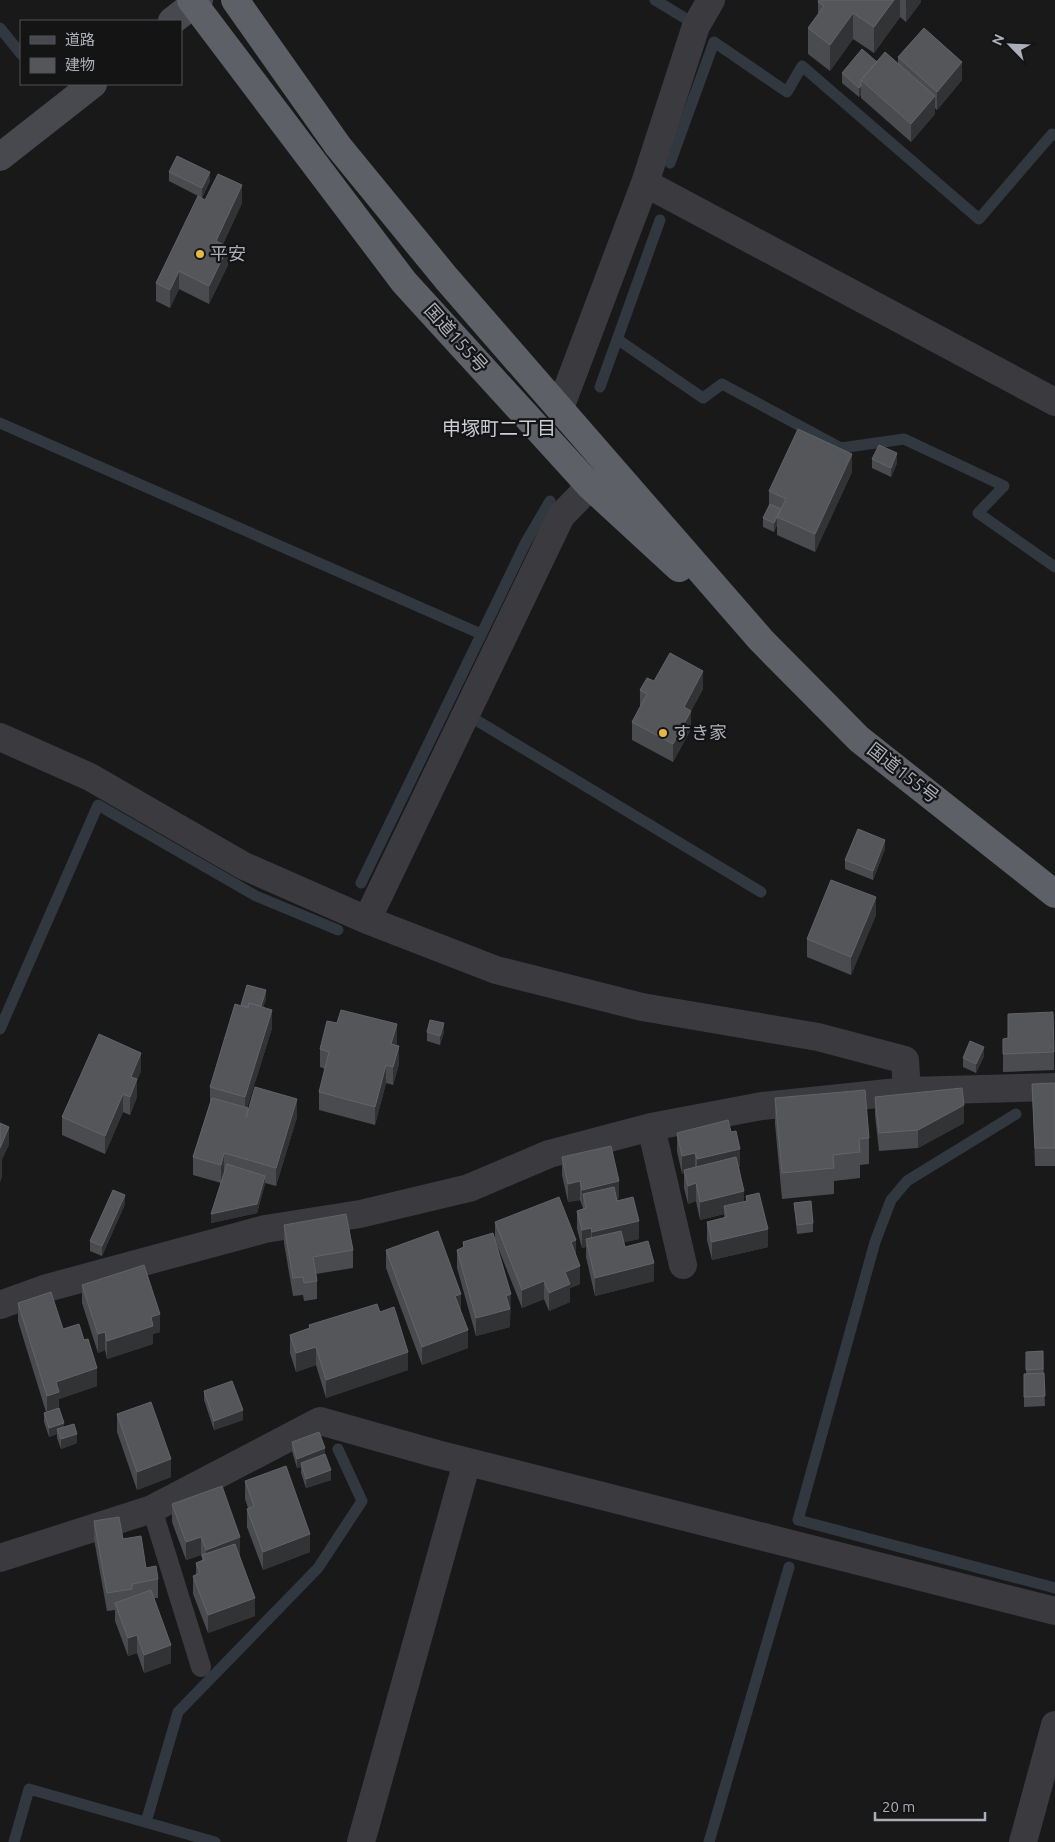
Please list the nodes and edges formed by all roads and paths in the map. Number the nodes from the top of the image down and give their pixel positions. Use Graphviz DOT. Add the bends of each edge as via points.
graph roads {
  1 [pos="235,0"];
  2 [pos="711,0"];
  3 [pos="194,1"];
  4 [pos="173,20"];
  5 [pos="92,85"];
  6 [pos="0,157"];
  7 [pos="646,184"];
  8 [pos="1055,402"];
  9 [pos="560,408"];
  10 [pos="590,486"];
  11 [pos="761,640"];
  12 [pos="0,737"];
  13 [pos="1055,894"];
  14 [pos="368,920"];
  15 [pos="1055,1087"];
  16 [pos="907,1091"];
  17 [pos="651,1127"];
  18 [pos="683,1265"];
  19 [pos="0,1305"];
  20 [pos="467,1462"];
  21 [pos="152,1509"];
  22 [pos="0,1558"];
  23 [pos="1055,1611"];
  24 [pos="202,1667"];
  25 [pos="1055,1725"];
  26 [pos="361,1842"];
  27 [pos="1023,1842"];
  1 -- 9 [label="highway, 国道155号" via="338,146 446,278"];
  2 -- 7 [label="street" via="696,26"];
  3 -- 4 [label="main road"];
  3 -- 10 [label="highway, 国道155号" via="404,282"];
  5 -- 6 [label="main road"];
  7 -- 8 [label="street"];
  7 -- 9 [label="street"];
  9 -- 11 [label="highway, 国道155号"];
  10 -- 11 [label="highway, 国道155号"];
  10 -- 14 [label="street" via="561,516"];
  11 -- 13 [label="highway, 国道155号" via="859,739"];
  12 -- 14 [label="street" via="90,776 244,866"];
  14 -- 16 [label="street" via="496,970 642,1007 818,1037 905,1060"];
  15 -- 16 [label="street"];
  16 -- 17 [label="street" via="762,1106"];
  17 -- 18 [label="street"];
  17 -- 19 [label="street" via="549,1154 469,1188 360,1214 265,1229 47,1288"];
  20 -- 21 [label="street" via="320,1421"];
  20 -- 23 [label="street"];
  20 -- 26 [label="street"];
  21 -- 22 [label="street"];
  21 -- 24 [label="lane"];
  25 -- 27 [label="street"];
}
